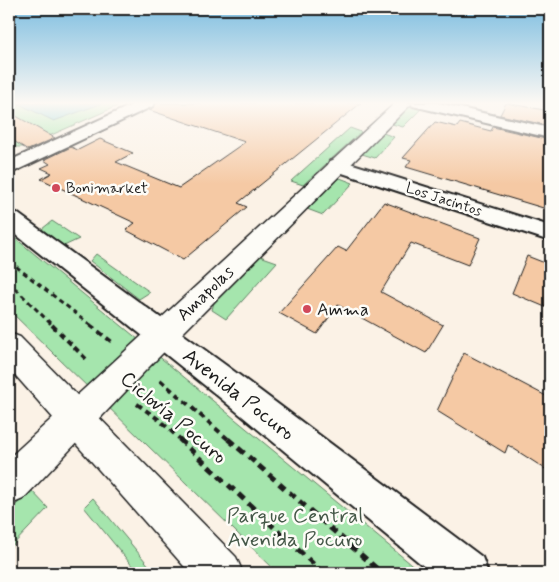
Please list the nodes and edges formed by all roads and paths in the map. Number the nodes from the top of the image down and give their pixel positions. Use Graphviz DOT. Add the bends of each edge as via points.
graph roads {
  1 [pos="90,130"];
  2 [pos="375,130"];
  3 [pos="538,130"];
  4 [pos="550,133"];
  5 [pos="337,165"];
  6 [pos="9,168"];
  7 [pos="9,218"];
  8 [pos="550,234"];
  9 [pos="9,261"];
  10 [pos="9,282"];
  11 [pos="162,335"];
  12 [pos="9,346"];
  13 [pos="135,360"];
  14 [pos="111,385"];
  15 [pos="76,419"];
  16 [pos="9,486"];
  17 [pos="220,573"];
  18 [pos="323,573"];
  19 [pos="382,573"];
  20 [pos="466,573"];
  1 -- 6 [label="street"];
  2 -- 5 [label="street, Amapolas"];
  3 -- 4 [label="street"];
  5 -- 8 [label="street, Los Jacintos"];
  5 -- 11 [label="street, Amapolas"];
  7 -- 11 [label="street, Avenida Pocuro"];
  9 -- 13 [label="path"];
  10 -- 14 [label="path, Ciclovía Pocuro"];
  11 -- 13 [label="street, Amapolas"];
  11 -- 20 [label="street, Avenida Pocuro"];
  12 -- 15 [label="street"];
  13 -- 14 [label="street, Amapolas"];
  13 -- 19 [label="path"];
  14 -- 15 [label="street, Amapolas"];
  14 -- 18 [label="path, Ciclovía Pocuro" via="158,419"];
  15 -- 16 [label="street, Amapolas"];
  15 -- 17 [label="street"];
}
